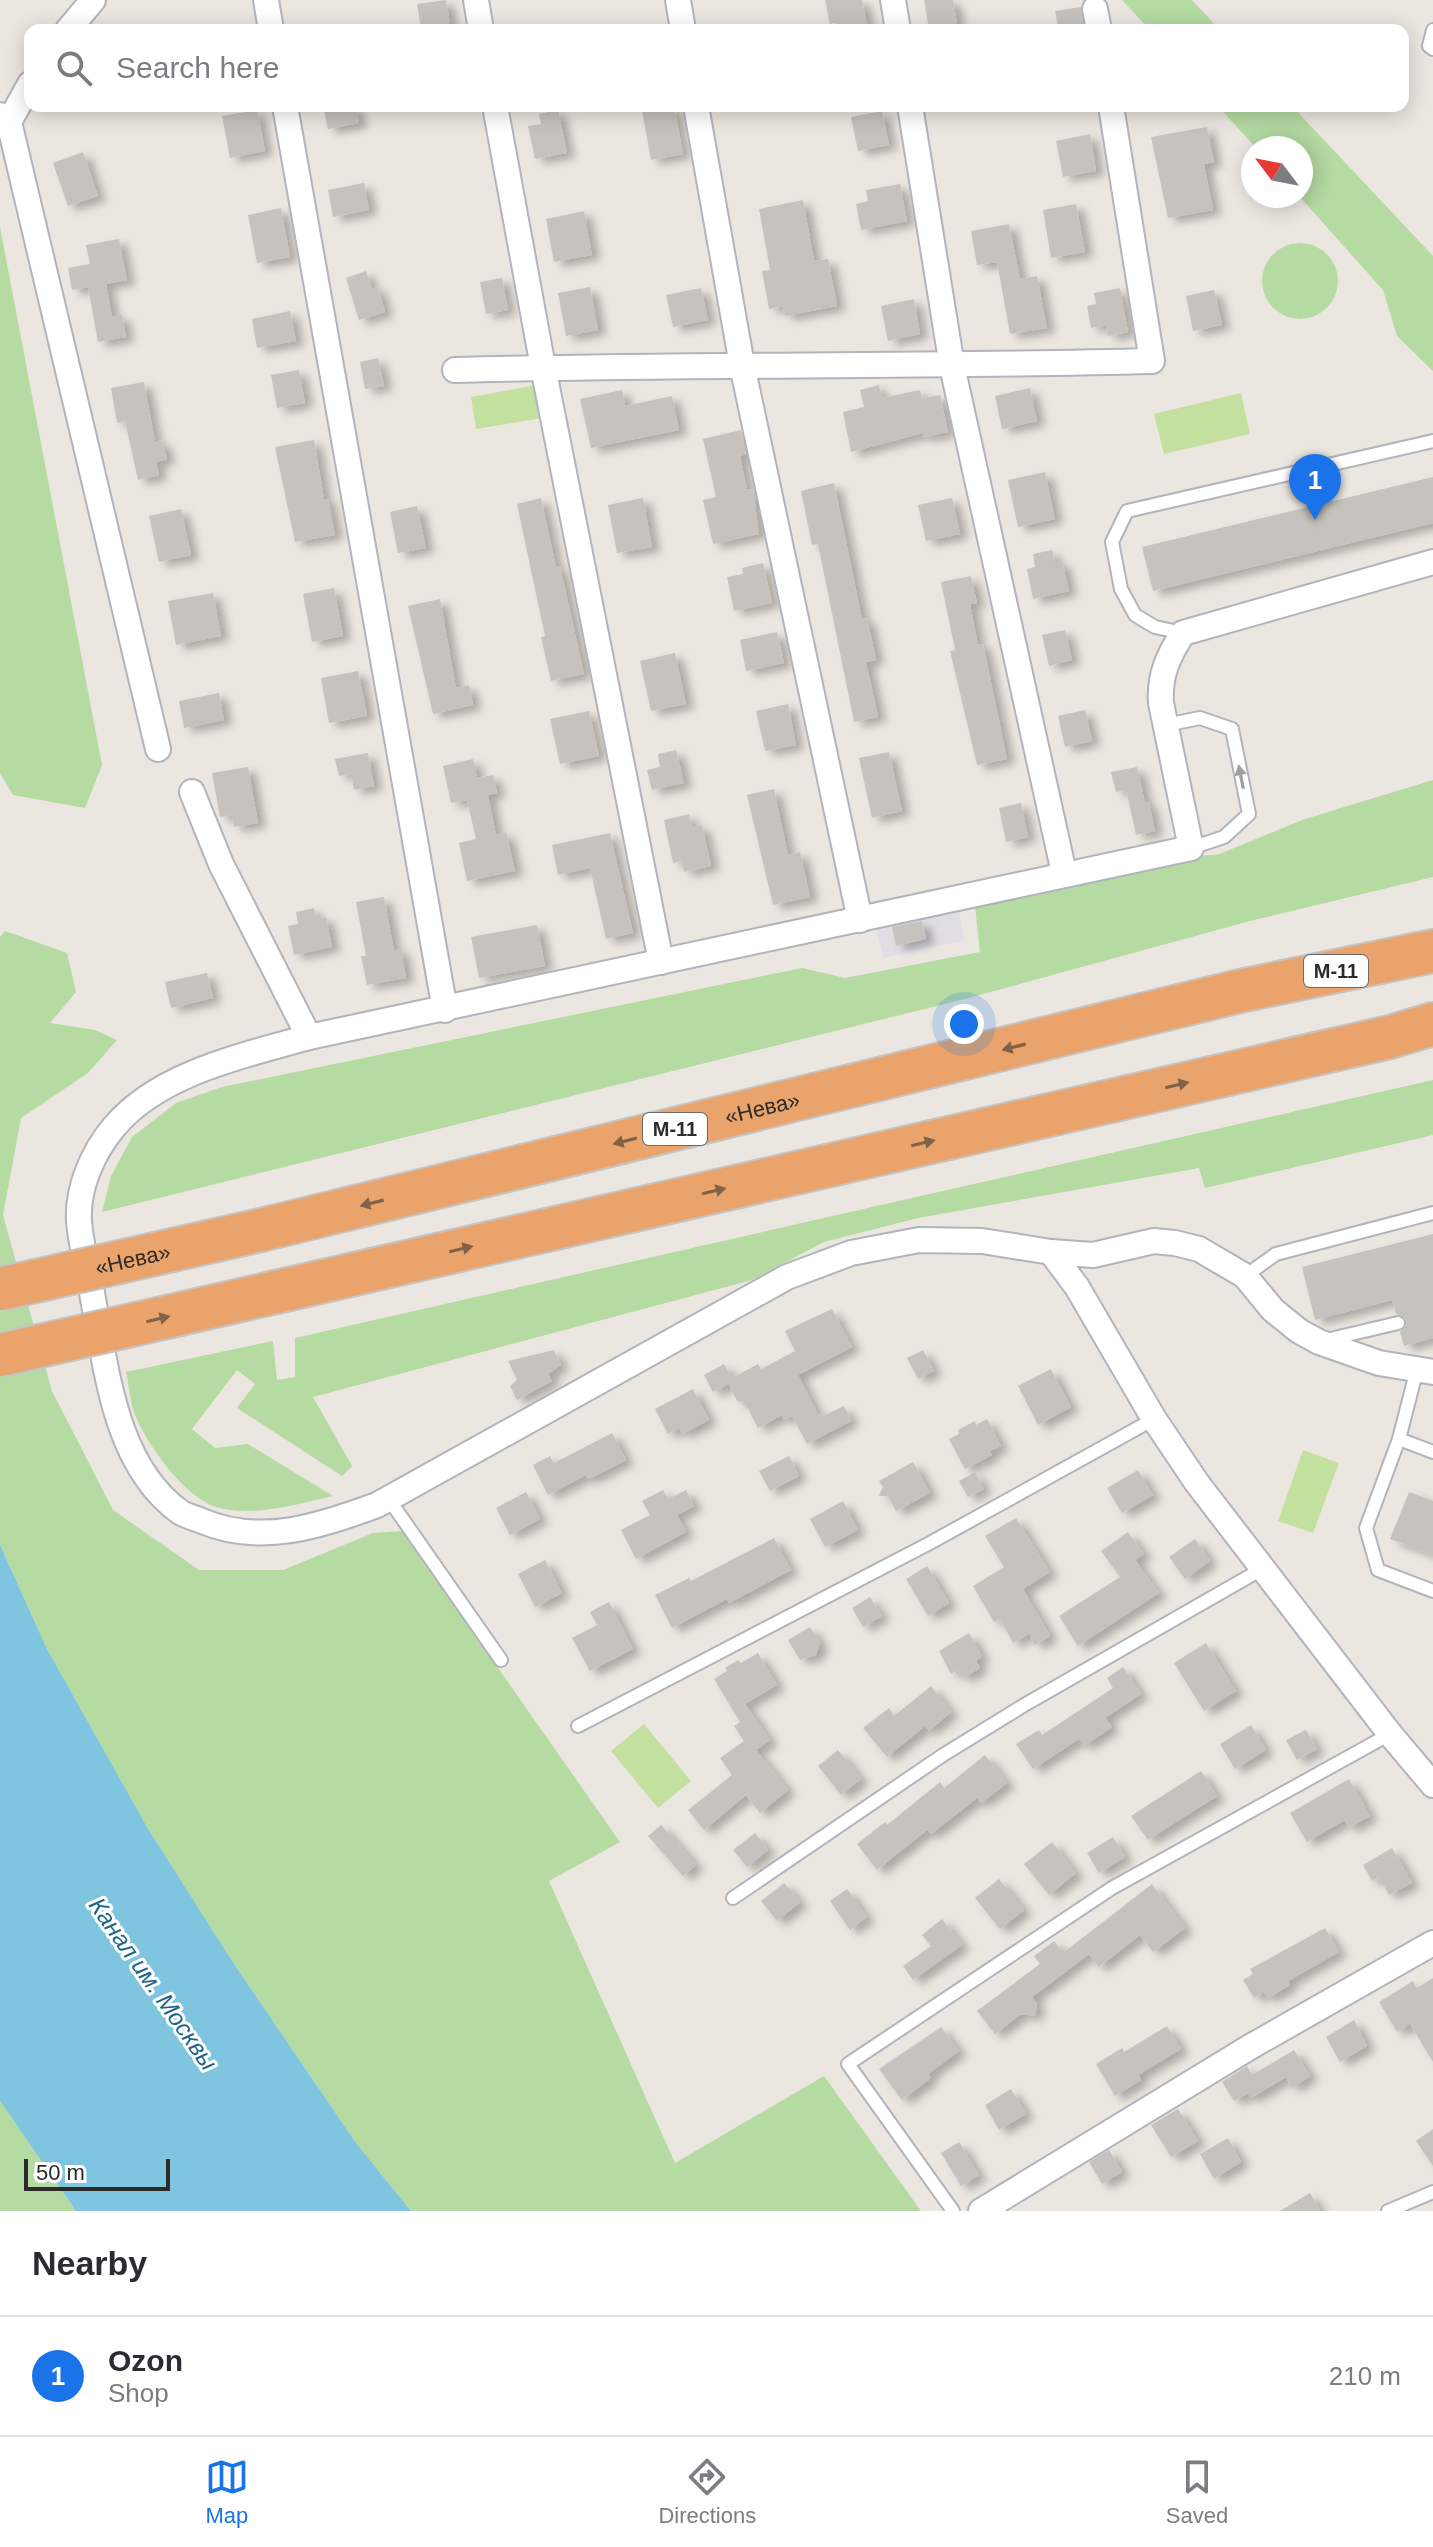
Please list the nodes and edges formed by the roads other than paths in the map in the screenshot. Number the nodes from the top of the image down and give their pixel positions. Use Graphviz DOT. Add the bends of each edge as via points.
graph roads {
  1 [pos="93,0"];
  2 [pos="266,0"];
  3 [pos="476,0"];
  4 [pos="678,0"];
  5 [pos="893,0"];
  6 [pos="73,24"];
  7 [pos="270,24"];
  8 [pos="480,24"];
  9 [pos="682,24"];
  10 [pos="897,24"];
  11 [pos="1433,30"];
  12 [pos="1433,49"];
  13 [pos="24,92"];
  14 [pos="286,112"];
  15 [pos="496,112"];
  16 [pos="697,112"];
  17 [pos="911,112"];
  18 [pos="1112,112"];
  19 [pos="5,118"];
  20 [pos="742,365"];
  21 [pos="952,366"];
  22 [pos="543,367"];
  23 [pos="455,370"];
  24 [pos="1433,441"];
  25 [pos="1433,562"];
  26 [pos="1183,633"];
  27 [pos="1166,725"];
  28 [pos="158,749"];
  29 [pos="192,792"];
  30 [pos="1191,848"];
  31 [pos="1064,873"];
  32 [pos="860,920"];
  33 [pos="1433,933"];
  34 [pos="1433,951"];
  35 [pos="661,962"];
  36 [pos="1240,991"];
  37 [pos="445,1010"];
  38 [pos="1433,1024"];
  39 [pos="309,1037"];
  40 [pos="1433,1213"];
  41 [pos="1051,1252"];
  42 [pos="1245,1276"];
  43 [pos="0,1289"];
  44 [pos="1398,1323"];
  45 [pos="1319,1342"];
  46 [pos="0,1355"];
  47 [pos="1425,1371"];
  48 [pos="1154,1419"];
  49 [pos="1399,1439"];
  50 [pos="1433,1452"];
  51 [pos="388,1498"];
  52 [pos="1262,1569"];
  53 [pos="1433,1591"];
  54 [pos="501,1660"];
  55 [pos="578,1726"];
  56 [pos="1390,1734"];
  57 [pos="1433,1785"];
  58 [pos="733,1898"];
  59 [pos="1433,1943"];
  60 [pos="1433,2192"];
  61 [pos="953,2211"];
  62 [pos="981,2211"];
  63 [pos="1388,2211"];
  1 -- 6 [label="street"];
  2 -- 7 [label="street"];
  3 -- 8 [label="street"];
  4 -- 9 [label="street"];
  5 -- 10 [label="street"];
  11 -- 12 [label="lane"];
  13 -- 19 [label="street"];
  14 -- 37 [label="street"];
  15 -- 22 [label="street"];
  16 -- 20 [label="street"];
  17 -- 21 [label="street"];
  18 -- 21 [label="street" via="1152,361"];
  19 -- 28 [label="street"];
  20 -- 21 [label="street"];
  20 -- 22 [label="street"];
  20 -- 32 [label="street"];
  21 -- 31 [label="street"];
  22 -- 23 [label="street"];
  22 -- 35 [label="street"];
  24 -- 26 [label="lane" via="1127,511 1112,542 1121,589 1135,615 1155,627"];
  25 -- 26 [label="street"];
  26 -- 27 [label="street" via="1160,684"];
  27 -- 30 [label="street"];
  30 -- 27 [label="lane, one-way" via="1224,837 1249,814 1232,729 1200,718"];
  29 -- 39 [label="street" via="221,864"];
  30 -- 31 [label="street"];
  31 -- 32 [label="street"];
  32 -- 35 [label="street"];
  33 -- 36 [label="highway"];
  34 -- 36 [label="highway, «Нева» / М-11"];
  35 -- 37 [label="street"];
  36 -- 43 [label="highway, «Нева» / М-11, one-way, bridge"];
  37 -- 39 [label="street"];
  46 -- 38 [label="highway, one-way, bridge"];
  39 -- 51 [label="street" via="223,1061 142,1102 96,1153 85,1178 79,1220 106,1367 130,1448 150,1484 181,1513 217,1528 258,1534 307,1529"];
  40 -- 42 [label="lane" via="1276,1254"];
  41 -- 42 [label="street" via="1093,1255 1154,1241 1175,1243 1199,1249"];
  41 -- 48 [label="street"];
  41 -- 51 [label="street" via="982,1241 919,1240 838,1258 787,1277"];
  42 -- 45 [label="street" via="1273,1310"];
  44 -- 45 [label="lane"];
  45 -- 47 [label="street" via="1379,1363"];
  47 -- 49 [label="lane"];
  48 -- 52 [label="street"];
  48 -- 55 [label="lane" via="930,1543"];
  49 -- 50 [label="lane"];
  49 -- 53 [label="lane" via="1366,1528 1378,1570"];
  51 -- 54 [label="lane"];
  52 -- 56 [label="street"];
  52 -- 58 [label="lane" via="943,1755"];
  56 -- 57 [label="street"];
  56 -- 61 [label="lane" via="1112,1888 848,2064"];
  59 -- 62 [label="street"];
  60 -- 63 [label="lane"];
}
